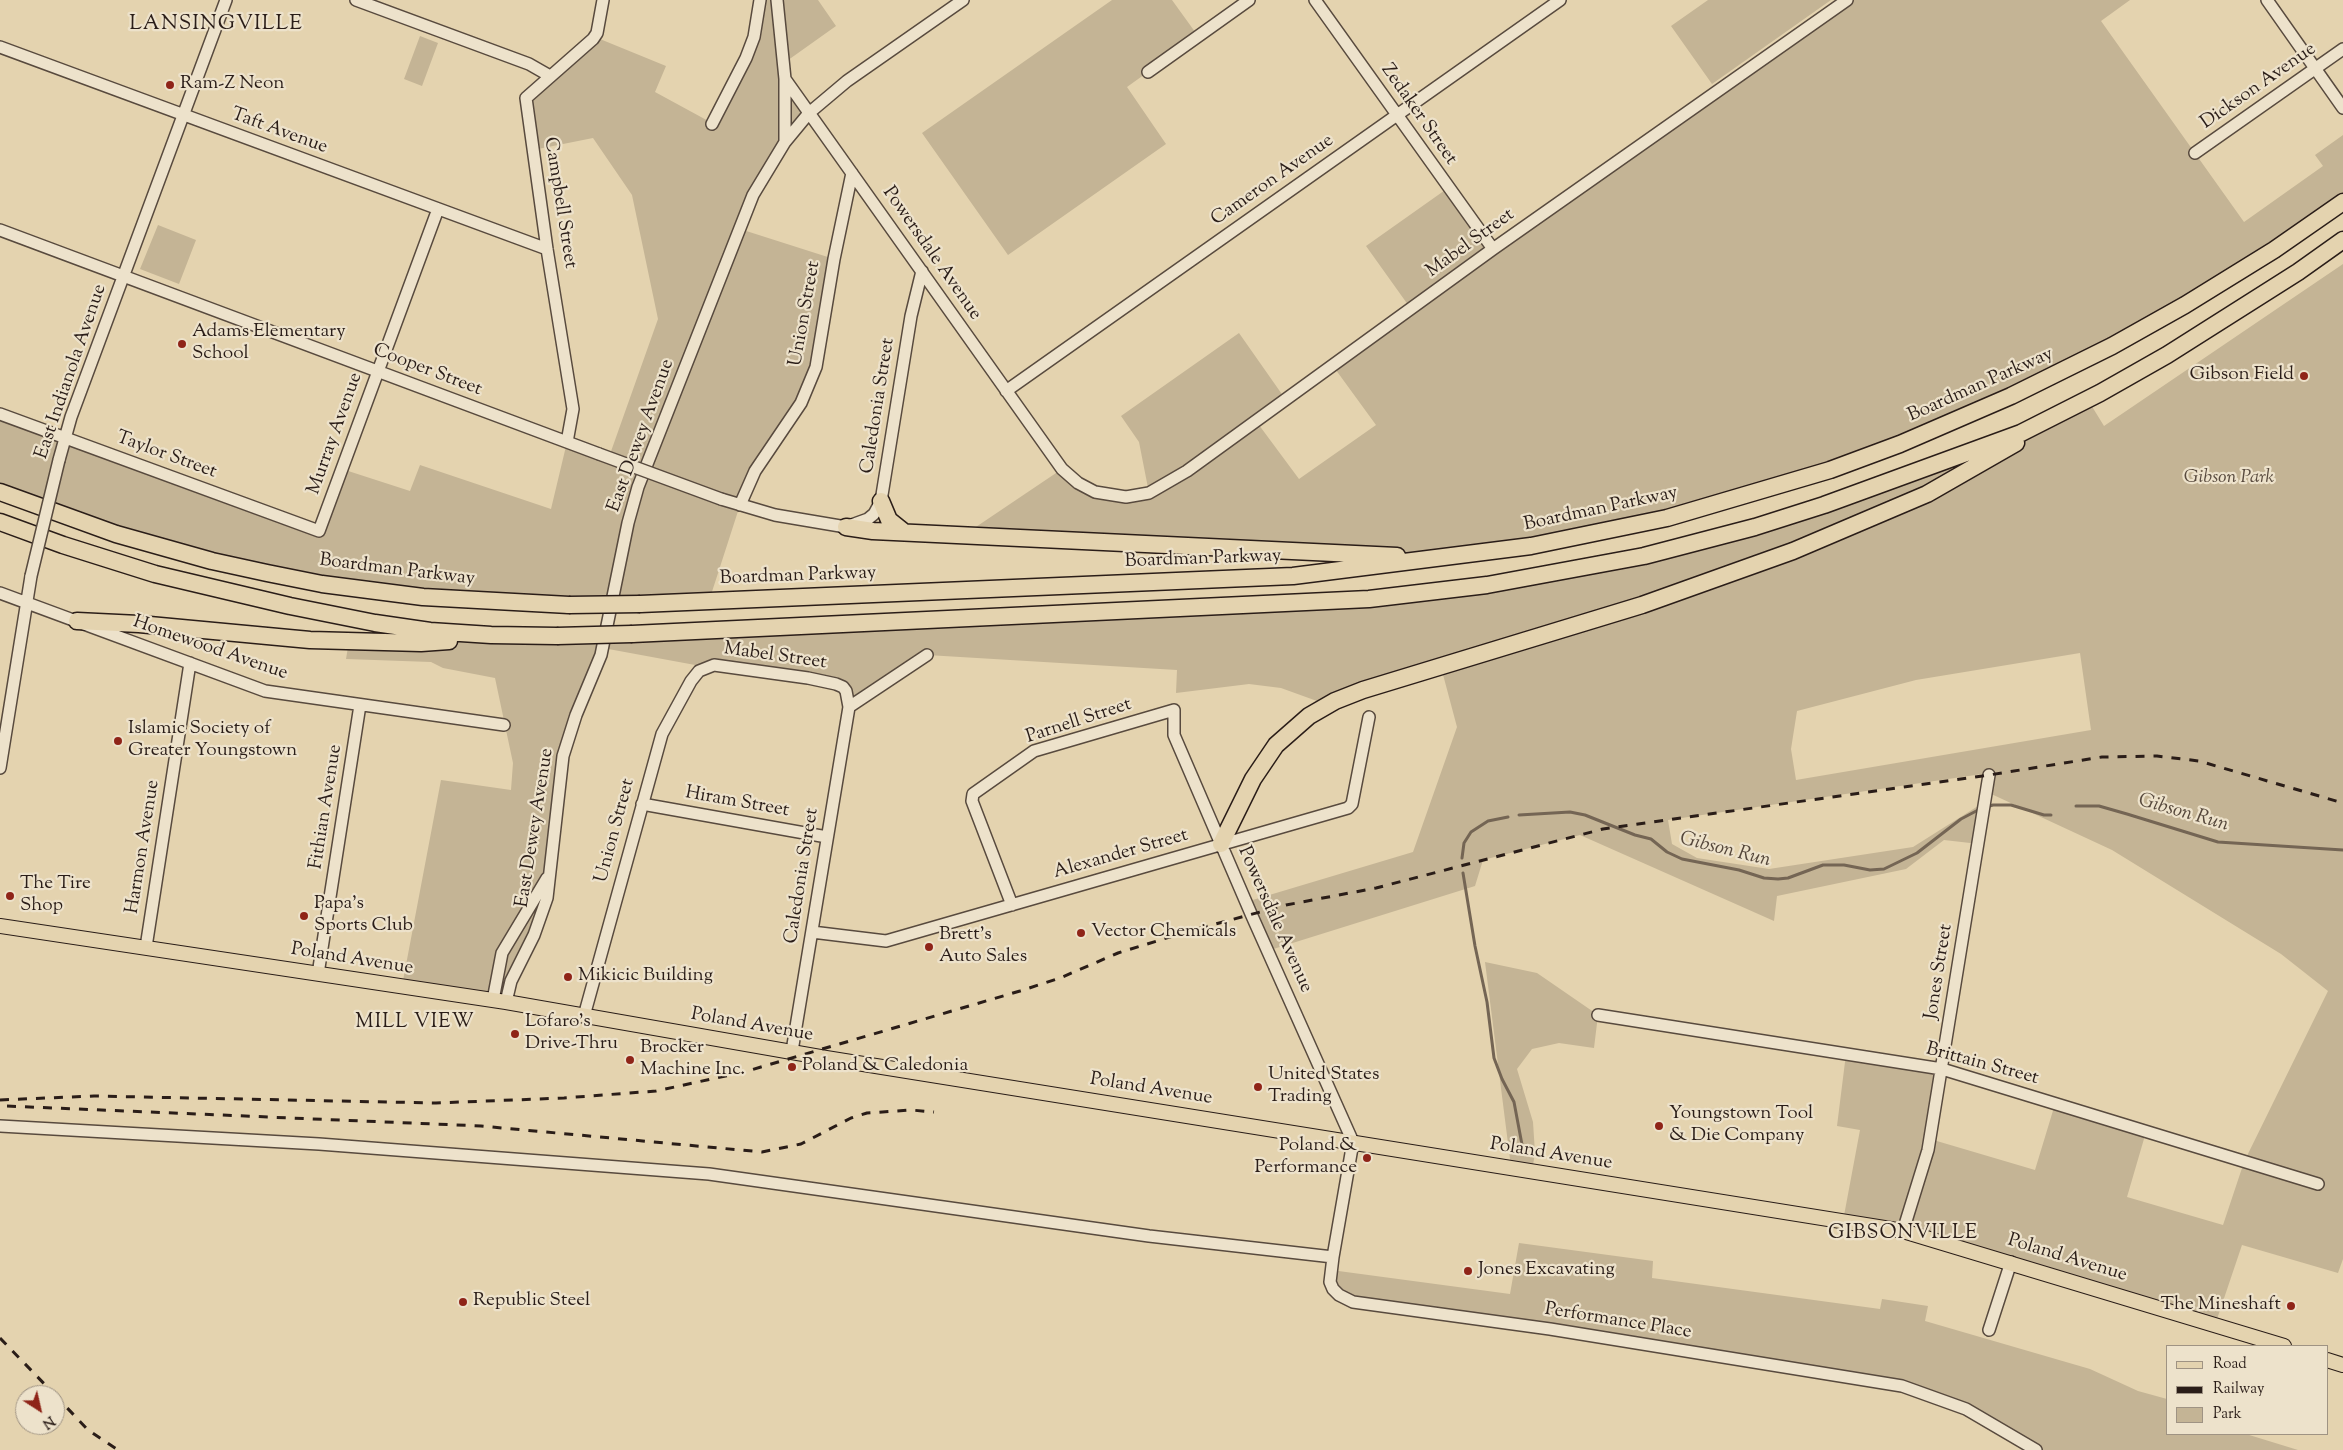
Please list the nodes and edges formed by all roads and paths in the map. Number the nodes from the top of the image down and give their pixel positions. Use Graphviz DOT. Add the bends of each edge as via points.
graph roads {
  1 [pos="226,0"];
  2 [pos="356,0"];
  3 [pos="603,0"];
  4 [pos="760,0"];
  5 [pos="777,0"];
  6 [pos="963,0"];
  7 [pos="1249,0"];
  8 [pos="1315,0"];
  9 [pos="1560,0"];
  10 [pos="1847,0"];
  11 [pos="2267,0"];
  12 [pos="0,47"];
  13 [pos="2343,49"];
  14 [pos="2315,69"];
  15 [pos="1148,72"];
  16 [pos="550,76"];
  17 [pos="785,79"];
  18 [pos="2343,108"];
  19 [pos="809,113"];
  20 [pos="183,115"];
  21 [pos="1396,115"];
  22 [pos="712,124"];
  23 [pos="785,142"];
  24 [pos="2195,153"];
  25 [pos="852,173"];
  26 [pos="2343,193"];
  27 [pos="2343,202"];
  28 [pos="438,209"];
  29 [pos="0,230"];
  30 [pos="2343,240"];
  31 [pos="547,249"];
  32 [pos="1493,250"];
  33 [pos="2274,250"];
  34 [pos="922,271"];
  35 [pos="123,276"];
  36 [pos="378,371"];
  37 [pos="1006,391"];
  38 [pos="2100,393"];
  39 [pos="0,414"];
  40 [pos="65,438"];
  41 [pos="567,442"];
  42 [pos="0,492"];
  43 [pos="1109,496"];
  44 [pos="881,501"];
  45 [pos="740,505"];
  46 [pos="0,522"];
  47 [pos="846,527"];
  48 [pos="319,531"];
  49 [pos="904,532"];
  50 [pos="1470,555"];
  51 [pos="0,593"];
  52 [pos="26,602"];
  53 [pos="77,621"];
  54 [pos="535,636"];
  55 [pos="927,655"];
  56 [pos="190,663"];
  57 [pos="706,667"];
  58 [pos="360,705"];
  59 [pos="850,707"];
  60 [pos="1174,710"];
  61 [pos="1369,717"];
  62 [pos="504,724"];
  63 [pos="0,768"];
  64 [pos="1989,775"];
  65 [pos="642,804"];
  66 [pos="827,836"];
  67 [pos="1221,844"];
  68 [pos="550,872"];
  69 [pos="1012,905"];
  70 [pos="0,926"];
  71 [pos="812,932"];
  72 [pos="146,947"];
  73 [pos="318,974"];
  74 [pos="500,1001"];
  75 [pos="1598,1015"];
  76 [pos="584,1016"];
  77 [pos="792,1051"];
  78 [pos="1942,1069"];
  79 [pos="0,1126"];
  80 [pos="1353,1142"];
  81 [pos="2318,1184"];
  82 [pos="1903,1231"];
  83 [pos="1333,1257"];
  84 [pos="2011,1262"];
  85 [pos="1989,1330"];
  86 [pos="2281,1345"];
  87 [pos="2328,1360"];
  88 [pos="2343,1365"];
  89 [pos="2036,1450"];
  1 -- 20 [label="street, East Indianola Avenue"];
  2 -- 16 [label="street" via="529,64"];
  3 -- 16 [label="street, Campbell Street" via="594,37"];
  4 -- 22 [label="street" via="750,48"];
  5 -- 17 [label="street, Powersdale Avenue"];
  6 -- 19 [label="street, East Dewey Avenue" via="847,82"];
  7 -- 15 [label="street"];
  8 -- 21 [label="street, Zedaker Street"];
  9 -- 21 [label="street, Cameron Avenue"];
  10 -- 32 [label="street, Mabel Street"];
  11 -- 14 [label="street"];
  12 -- 20 [label="street, Taft Avenue"];
  13 -- 14 [label="street, Dickson Avenue"];
  14 -- 18 [label="street"];
  14 -- 24 [label="street, Dickson Avenue"];
  16 -- 31 [label="street, Campbell Street" via="526,98"];
  17 -- 19 [label="street, Powersdale Avenue"];
  17 -- 23 [label="street"];
  19 -- 23 [label="street, East Dewey Avenue"];
  19 -- 25 [label="street, Powersdale Avenue"];
  20 -- 28 [label="street, Taft Avenue"];
  20 -- 35 [label="street, East Indianola Avenue"];
  21 -- 32 [label="street, Zedaker Street"];
  21 -- 37 [label="street, Cameron Avenue"];
  23 -- 68 [label="street, East Dewey Avenue" via="753,195 638,487 601,655 576,714 563,756"];
  25 -- 34 [label="street, Powersdale Avenue"];
  25 -- 45 [label="street, Union Street" via="816,368 801,403 755,472"];
  26 -- 33 [label="highway"];
  27 -- 33 [label="highway, Boardman Parkway"];
  28 -- 31 [label="street, Taft Avenue"];
  28 -- 36 [label="street, Murray Avenue"];
  29 -- 35 [label="street, Cooper Street"];
  30 -- 38 [label="highway" via="2226,319"];
  31 -- 41 [label="street, Campbell Street" via="573,409"];
  32 -- 43 [label="street, Mabel Street" via="1187,471 1149,493 1126,498"];
  33 -- 50 [label="highway, Boardman Parkway" via="2104,350 2011,396 1900,444 1773,488 1667,518 1601,533"];
  34 -- 37 [label="street, Powersdale Avenue"];
  34 -- 44 [label="street, Caledonia Street" via="911,316"];
  35 -- 36 [label="street, Cooper Street"];
  35 -- 40 [label="street, East Indianola Avenue"];
  36 -- 41 [label="street, Cooper Street"];
  36 -- 48 [label="street, Murray Avenue"];
  37 -- 43 [label="street, Powersdale Avenue" via="1062,469 1080,484"];
  38 -- 54 [label="highway, bridge" via="2021,433 1764,524 1644,556 1487,585 1324,603"];
  38 -- 67 [label="highway" via="1926,494 1841,532 1642,605 1363,690 1328,705 1295,726 1267,757"];
  39 -- 40 [label="street, Taylor Street"];
  40 -- 48 [label="street, Taylor Street"];
  40 -- 52 [label="street, East Indianola Avenue, bridge"];
  41 -- 45 [label="street, Cooper Street, bridge"];
  42 -- 50 [label="highway, Boardman Parkway, bridge" via="125,537 276,575 423,597 569,605 1293,576"];
  44 -- 47 [label="street, Caledonia Street" via="868,519"];
  44 -- 49 [label="highway" via="889,520"];
  45 -- 47 [label="street, Cooper Street" via="775,515"];
  46 -- 54 [label="highway" via="155,574 290,606 430,631"];
  47 -- 49 [label="highway"];
  49 -- 50 [label="highway" via="1388,556"];
  51 -- 52 [label="street, Homewood Avenue"];
  52 -- 53 [label="street, Homewood Avenue"];
  52 -- 63 [label="street, East Indianola Avenue"];
  53 -- 54 [label="highway" via="310,640 421,643"];
  53 -- 56 [label="street, Homewood Avenue"];
  55 -- 59 [label="street"];
  56 -- 58 [label="street, Homewood Avenue" via="265,690"];
  56 -- 72 [label="street, Harmon Avenue"];
  57 -- 59 [label="street, Mabel Street" via="723,665 836,684 846,691"];
  57 -- 65 [label="street, Union Street" via="691,681 664,728"];
  58 -- 62 [label="street, Homewood Avenue"];
  58 -- 73 [label="street, Fithian Avenue"];
  59 -- 66 [label="street, Caledonia Street"];
  60 -- 67 [label="street, Powersdale Avenue" via="1174,736"];
  60 -- 69 [label="street, Parnell Street" via="1034,750 973,794 972,801"];
  61 -- 67 [label="street, Alexander Street" via="1351,806"];
  64 -- 78 [label="street, Jones Street"];
  65 -- 66 [label="street, Hiram Street"];
  65 -- 76 [label="street, Union Street"];
  66 -- 71 [label="street, Caledonia Street"];
  67 -- 69 [label="street, Alexander Street"];
  67 -- 80 [label="street, Powersdale Avenue"];
  68 -- 74 [label="street, East Dewey Avenue" via="543,910"];
  68 -- 74 [label="street" via="502,953"];
  69 -- 71 [label="street, Alexander Street" via="886,940"];
  70 -- 72 [label="main road, Poland Avenue"];
  71 -- 77 [label="street, Caledonia Street"];
  72 -- 73 [label="main road, Poland Avenue"];
  73 -- 74 [label="main road, Poland Avenue"];
  74 -- 76 [label="main road, Poland Avenue"];
  75 -- 78 [label="street, Brittain Street"];
  76 -- 77 [label="main road, Poland Avenue"];
  77 -- 80 [label="main road, Poland Avenue"];
  78 -- 81 [label="street, Brittain Street"];
  78 -- 82 [label="street, Jones Street" via="1928,1150"];
  79 -- 83 [label="street" via="329,1145 709,1174 1149,1236"];
  80 -- 82 [label="main road, Poland Avenue"];
  80 -- 83 [label="street, Performance Place"];
  82 -- 84 [label="main road, Poland Avenue"];
  83 -- 89 [label="street, Performance Place" via="1330,1282 1345,1299 1902,1386 1966,1408"];
  84 -- 85 [label="street"];
  84 -- 86 [label="main road, Poland Avenue"];
  87 -- 88 [label="main road"];
}
